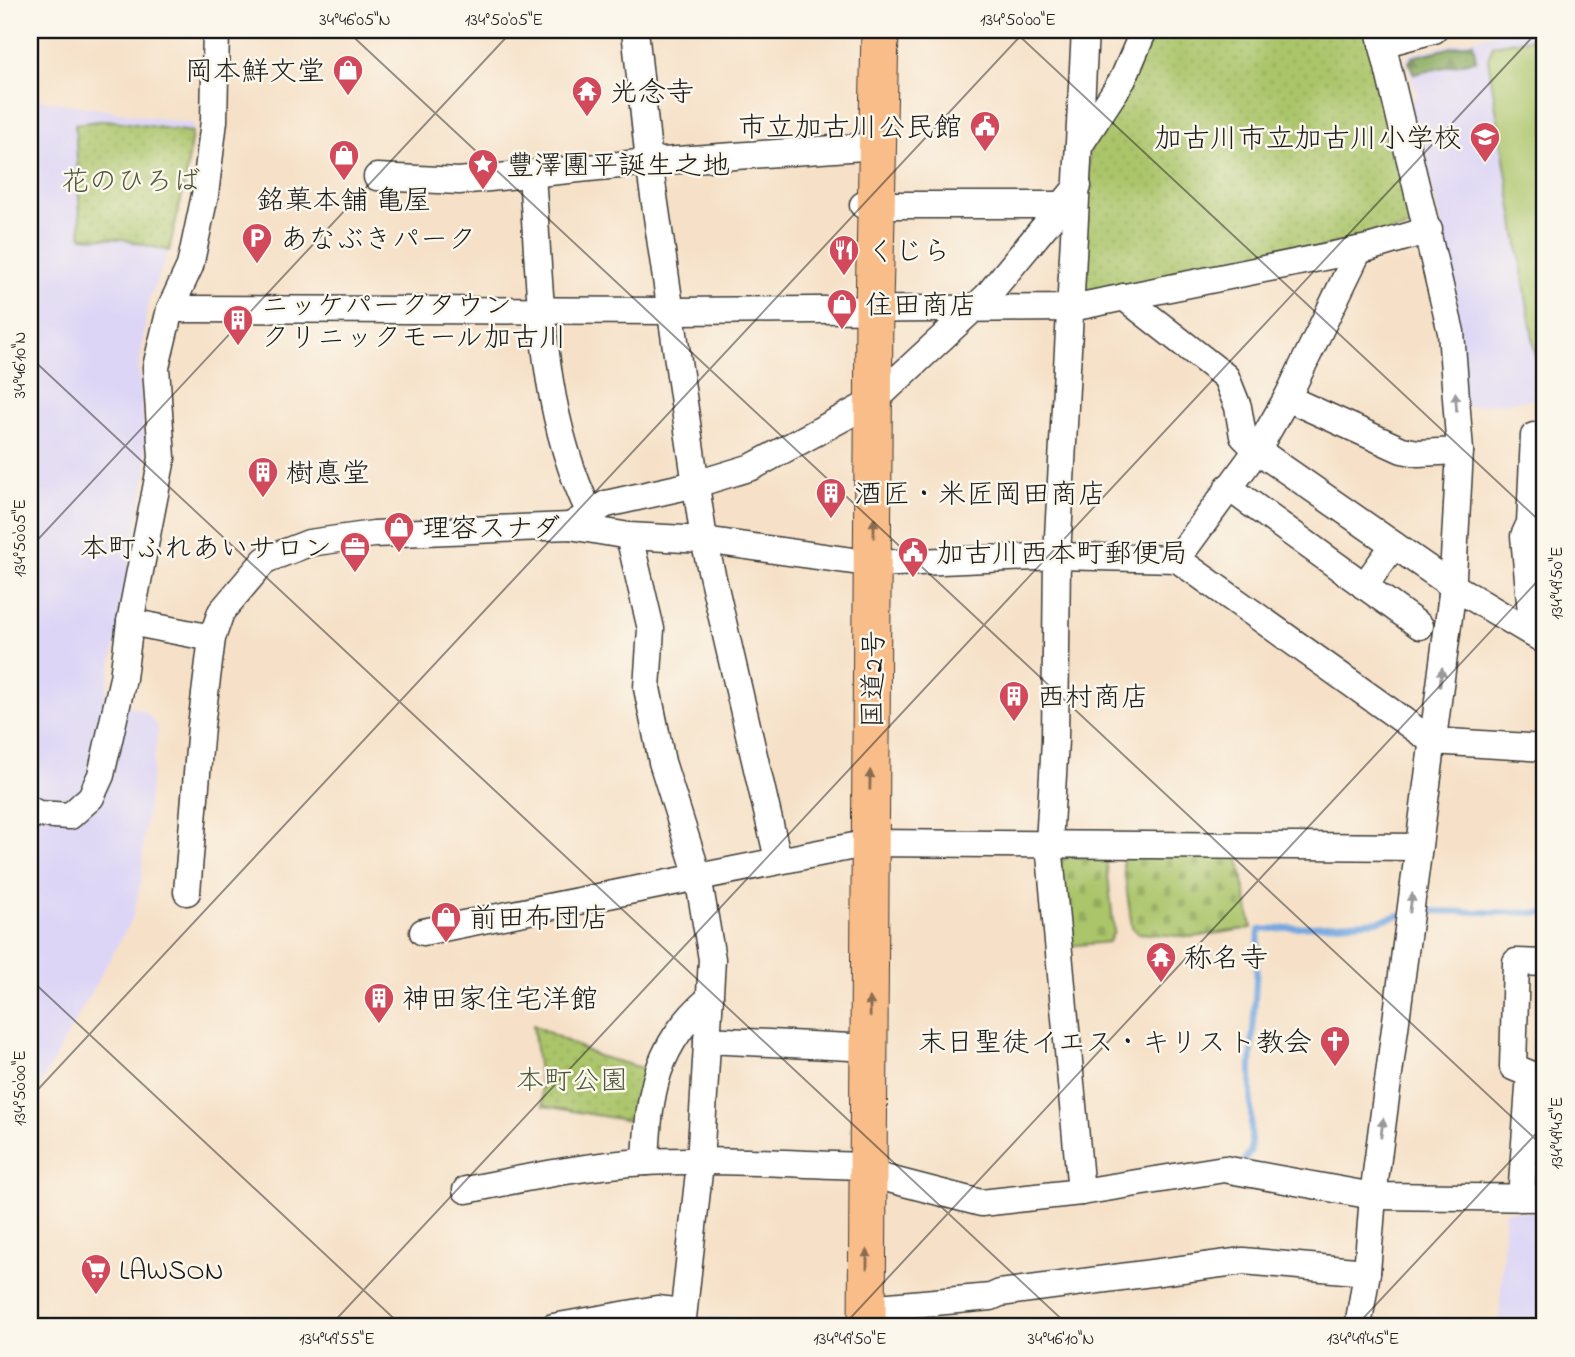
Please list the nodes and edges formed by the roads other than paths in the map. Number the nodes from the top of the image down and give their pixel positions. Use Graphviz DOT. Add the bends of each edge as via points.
graph roads {
  1 [pos="216,30"];
  2 [pos="635,30"];
  3 [pos="880,30"];
  4 [pos="1085,30"];
  5 [pos="1144,30"];
  6 [pos="1434,30"];
  7 [pos="1381,37"];
  8 [pos="877,146"];
  9 [pos="1079,146"];
  10 [pos="649,162"];
  11 [pos="532,176"];
  12 [pos="377,177"];
  13 [pos="1070,196"];
  14 [pos="870,205"];
  15 [pos="1429,230"];
  16 [pos="1359,250"];
  17 [pos="1124,298"];
  18 [pos="975,307"];
  19 [pos="874,308"];
  20 [pos="1071,308"];
  21 [pos="170,309"];
  22 [pos="543,311"];
  23 [pos="672,311"];
  24 [pos="1287,398"];
  25 [pos="874,401"];
  26 [pos="1545,436"];
  27 [pos="1257,450"];
  28 [pos="1460,451"];
  29 [pos="696,484"];
  30 [pos="1539,485"];
  31 [pos="1228,487"];
  32 [pos="580,519"];
  33 [pos="629,536"];
  34 [pos="704,540"];
  35 [pos="1394,545"];
  36 [pos="1057,556"];
  37 [pos="1177,559"];
  38 [pos="874,564"];
  39 [pos="1364,586"];
  40 [pos="1452,586"];
  41 [pos="130,622"];
  42 [pos="1420,626"];
  43 [pos="212,638"];
  44 [pos="1539,638"];
  45 [pos="1432,741"];
  46 [pos="1545,748"];
  47 [pos="30,810"];
  48 [pos="869,843"];
  49 [pos="1048,844"];
  50 [pos="1418,847"];
  51 [pos="778,859"];
  52 [pos="698,876"];
  53 [pos="187,892"];
  54 [pos="423,932"];
  55 [pos="1545,963"];
  56 [pos="710,998"];
  57 [pos="707,1040"];
  58 [pos="871,1048"];
  59 [pos="1537,1077"];
  60 [pos="646,1162"];
  61 [pos="700,1163"];
  62 [pos="866,1166"];
  63 [pos="467,1190"];
  64 [pos="1082,1192"];
  65 [pos="1373,1196"];
  66 [pos="1533,1198"];
  67 [pos="1367,1272"];
  68 [pos="867,1317"];
  69 [pos="682,1320"];
  70 [pos="553,1327"];
  71 [pos="1358,1327"];
  1 -- 21 [label="street" via="214,121 205,195 190,265"];
  2 -- 10 [label="street"];
  3 -- 8 [label="highway, 国道2号"];
  4 -- 9 [label="street"];
  5 -- 9 [label="street" via="1123,79"];
  6 -- 7 [label="street"];
  7 -- 15 [label="street"];
  8 -- 10 [label="street"];
  8 -- 14 [label="highway, 国道2号"];
  9 -- 13 [label="street"];
  10 -- 11 [label="street"];
  10 -- 23 [label="street"];
  11 -- 12 [label="street" via="458,181"];
  11 -- 22 [label="street"];
  13 -- 14 [label="street"];
  13 -- 18 [label="street"];
  13 -- 20 [label="street"];
  14 -- 19 [label="highway, 国道2号"];
  15 -- 16 [label="street"];
  28 -- 15 [label="street, one-way" via="1451,332"];
  16 -- 17 [label="street"];
  16 -- 24 [label="street"];
  17 -- 20 [label="street"];
  17 -- 27 [label="street" via="1226,377 1243,436"];
  18 -- 19 [label="street"];
  18 -- 20 [label="street"];
  18 -- 25 [label="street"];
  19 -- 23 [label="street"];
  19 -- 25 [label="highway, 国道2号"];
  20 -- 36 [label="street"];
  21 -- 22 [label="street"];
  21 -- 41 [label="street" via="156,367 162,458"];
  22 -- 23 [label="street"];
  22 -- 32 [label="street" via="558,427 579,490"];
  23 -- 29 [label="street"];
  24 -- 27 [label="street"];
  24 -- 28 [label="street" via="1402,450"];
  25 -- 29 [label="street" via="752,467"];
  38 -- 25 [label="highway, 国道2号, one-way"];
  26 -- 30 [label="street" via="1534,436"];
  27 -- 31 [label="street"];
  27 -- 35 [label="street"];
  28 -- 40 [label="street"];
  29 -- 32 [label="street" via="606,504"];
  29 -- 34 [label="street"];
  30 -- 44 [label="street" via="1524,536"];
  31 -- 37 [label="street"];
  31 -- 39 [label="street"];
  32 -- 33 [label="street"];
  32 -- 43 [label="street" via="374,534 287,550 265,560 221,612"];
  33 -- 34 [label="street"];
  33 -- 52 [label="street" via="651,629 648,688 662,762"];
  34 -- 38 [label="street"];
  34 -- 51 [label="street"];
  35 -- 39 [label="street"];
  35 -- 40 [label="street"];
  36 -- 37 [label="street"];
  36 -- 38 [label="street"];
  36 -- 49 [label="street" via="1055,740"];
  37 -- 45 [label="street"];
  48 -- 38 [label="highway, 国道2号, one-way"];
  39 -- 42 [label="street"];
  40 -- 44 [label="street"];
  45 -- 40 [label="street, one-way"];
  41 -- 43 [label="street"];
  41 -- 47 [label="street" via="101,775 91,797 70,816"];
  43 -- 53 [label="street"];
  45 -- 46 [label="street"];
  45 -- 50 [label="street"];
  48 -- 49 [label="street"];
  48 -- 51 [label="street"];
  58 -- 48 [label="highway, 国道2号, one-way"];
  49 -- 50 [label="street"];
  49 -- 64 [label="street"];
  65 -- 50 [label="street, one-way"];
  51 -- 52 [label="street"];
  52 -- 54 [label="street"];
  52 -- 56 [label="street" via="712,959"];
  55 -- 59 [label="street" via="1516,962 1513,1067"];
  56 -- 57 [label="street"];
  56 -- 60 [label="street" via="694,1012 657,1068"];
  57 -- 58 [label="street"];
  57 -- 61 [label="street"];
  58 -- 62 [label="highway, 国道2号"];
  59 -- 66 [label="street"];
  60 -- 61 [label="street"];
  60 -- 63 [label="street" via="562,1171"];
  61 -- 62 [label="street"];
  61 -- 69 [label="street"];
  62 -- 64 [label="street" via="877,1176 981,1203"];
  68 -- 62 [label="highway, 国道2号, one-way"];
  64 -- 65 [label="street" via="1224,1169"];
  65 -- 66 [label="street"];
  65 -- 67 [label="street"];
  67 -- 68 [label="street" via="1243,1261"];
  67 -- 71 [label="street"];
  69 -- 70 [label="street" via="657,1309"];
}
